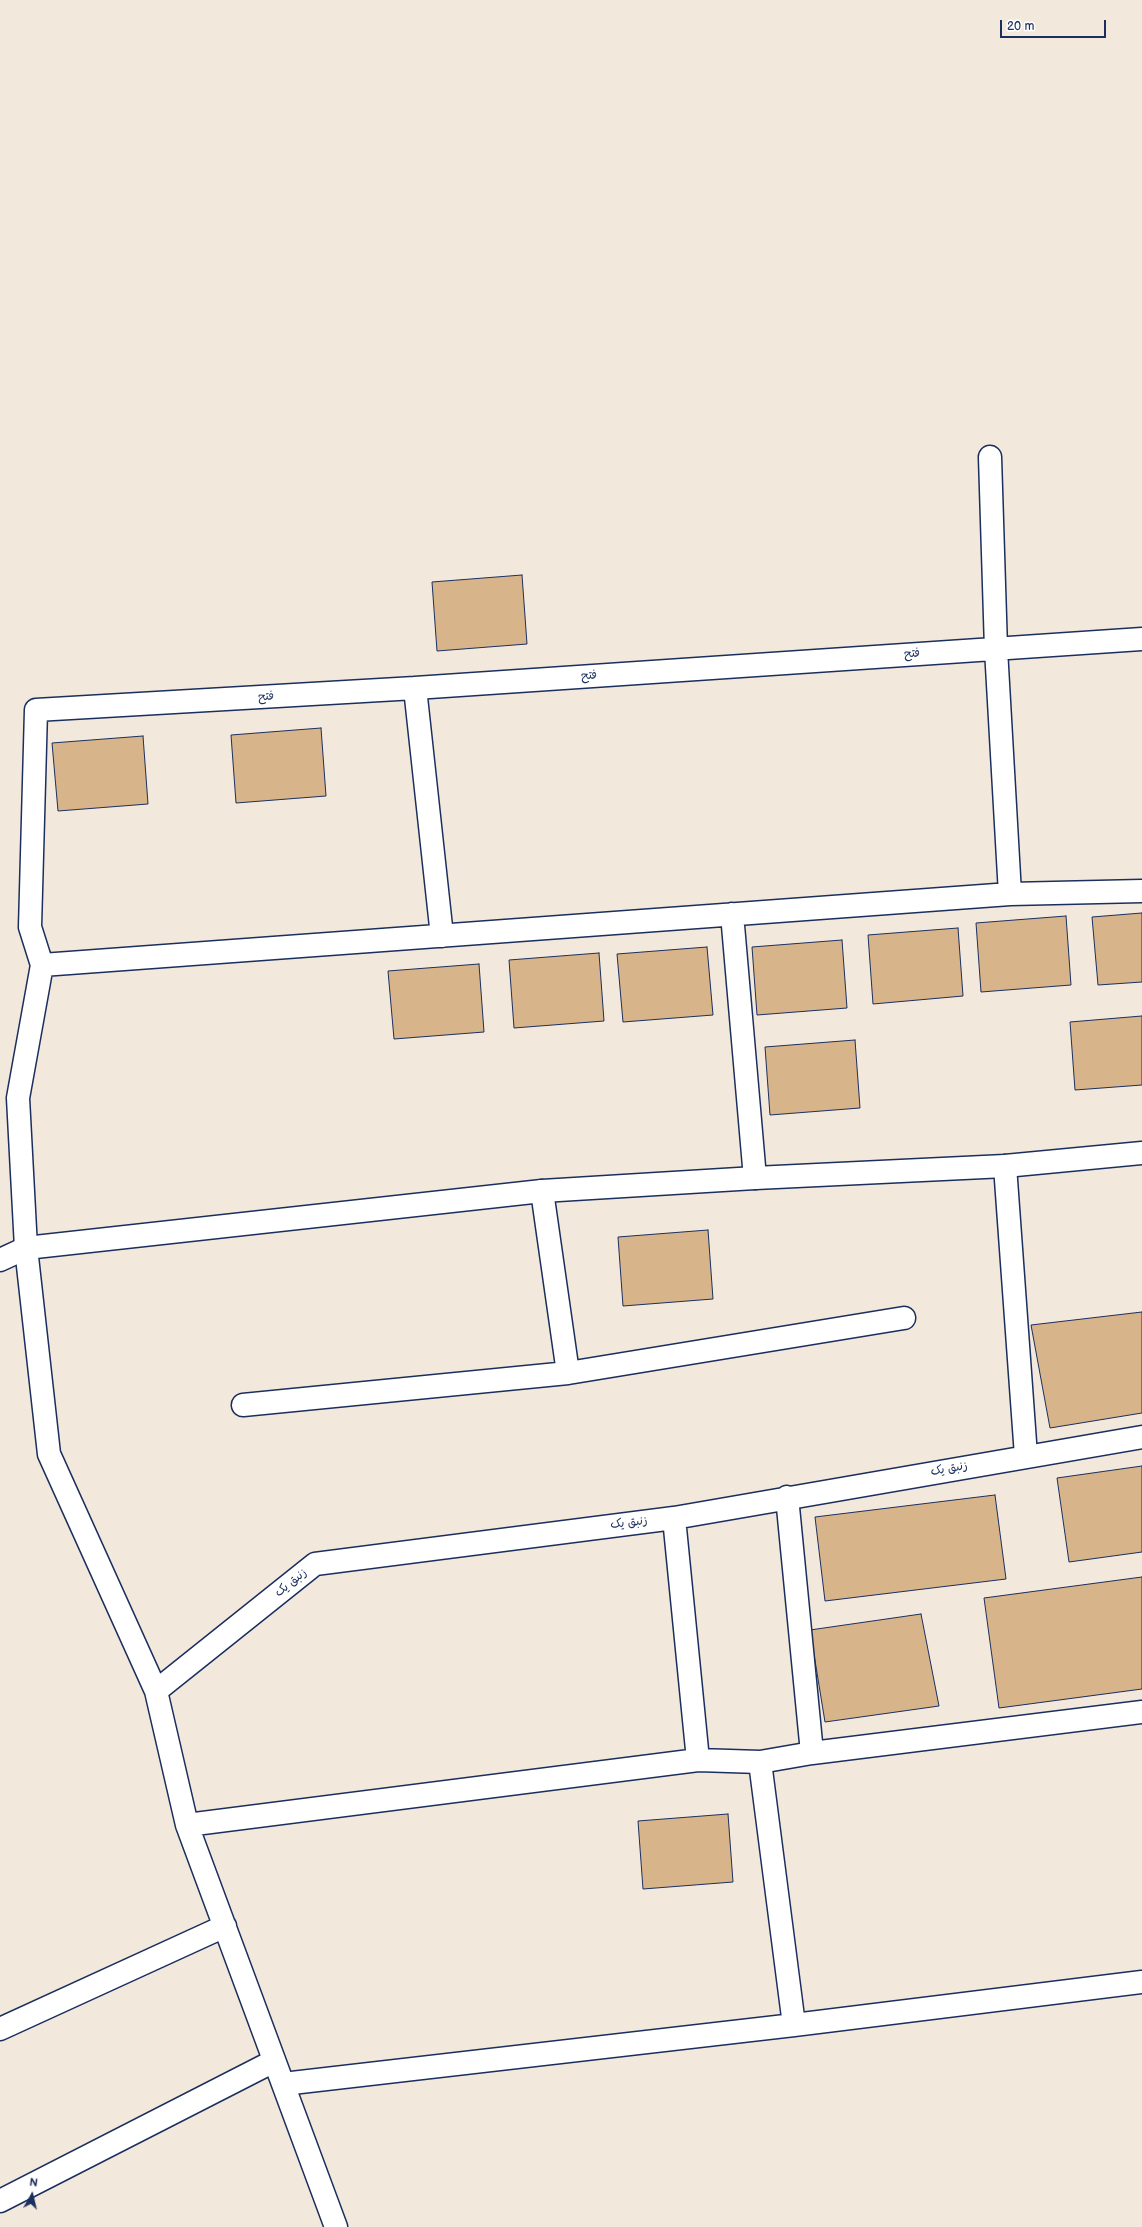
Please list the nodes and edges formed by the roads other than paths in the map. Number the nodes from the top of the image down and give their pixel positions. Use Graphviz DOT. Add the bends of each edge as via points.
graph roads {
  1 [pos="990,457"];
  2 [pos="1142,640"];
  3 [pos="996,649"];
  4 [pos="415,688"];
  5 [pos="1142,891"];
  6 [pos="1010,894"];
  7 [pos="732,914"];
  8 [pos="442,936"];
  9 [pos="42,965"];
  10 [pos="1142,1152"];
  11 [pos="1005,1166"];
  12 [pos="755,1178"];
  13 [pos="542,1192"];
  14 [pos="26,1248"];
  15 [pos="0,1260"];
  16 [pos="904,1318"];
  17 [pos="568,1373"];
  18 [pos="243,1405"];
  19 [pos="1142,1437"];
  20 [pos="1026,1456"];
  21 [pos="787,1497"];
  22 [pos="674,1518"];
  23 [pos="156,1691"];
  24 [pos="1142,1712"];
  25 [pos="812,1753"];
  26 [pos="698,1760"];
  27 [pos="760,1762"];
  28 [pos="187,1825"];
  29 [pos="225,1926"];
  30 [pos="1142,1982"];
  31 [pos="794,2025"];
  32 [pos="0,2029"];
  33 [pos="274,2061"];
  34 [pos="283,2084"];
  35 [pos="0,2201"];
  36 [pos="336,2227"];
  1 -- 3 [label="street"];
  2 -- 3 [label="street, فتح"];
  3 -- 4 [label="street, فتح"];
  3 -- 6 [label="street"];
  4 -- 8 [label="street"];
  4 -- 9 [label="street, فتح" via="36,710 30,927"];
  5 -- 6 [label="street"];
  6 -- 7 [label="street"];
  7 -- 8 [label="street"];
  7 -- 12 [label="street"];
  8 -- 9 [label="street"];
  9 -- 14 [label="street" via="18,1098"];
  10 -- 11 [label="street"];
  11 -- 12 [label="street"];
  11 -- 20 [label="street"];
  12 -- 13 [label="street"];
  13 -- 14 [label="street"];
  13 -- 17 [label="street"];
  14 -- 15 [label="street"];
  14 -- 23 [label="street" via="50,1454"];
  16 -- 17 [label="street"];
  17 -- 18 [label="street"];
  19 -- 20 [label="street, زنبق یک"];
  20 -- 21 [label="street, زنبق یک"];
  21 -- 22 [label="street, زنبق یک"];
  21 -- 25 [label="street"];
  22 -- 23 [label="street, زنبق یک" via="314,1564"];
  22 -- 26 [label="street"];
  23 -- 28 [label="street"];
  24 -- 25 [label="street"];
  25 -- 27 [label="street"];
  26 -- 27 [label="street"];
  26 -- 28 [label="street"];
  27 -- 31 [label="street"];
  28 -- 29 [label="street"];
  29 -- 32 [label="street"];
  29 -- 33 [label="street"];
  30 -- 31 [label="street"];
  31 -- 34 [label="street"];
  33 -- 34 [label="street"];
  33 -- 35 [label="street"];
  34 -- 36 [label="street"];
}
